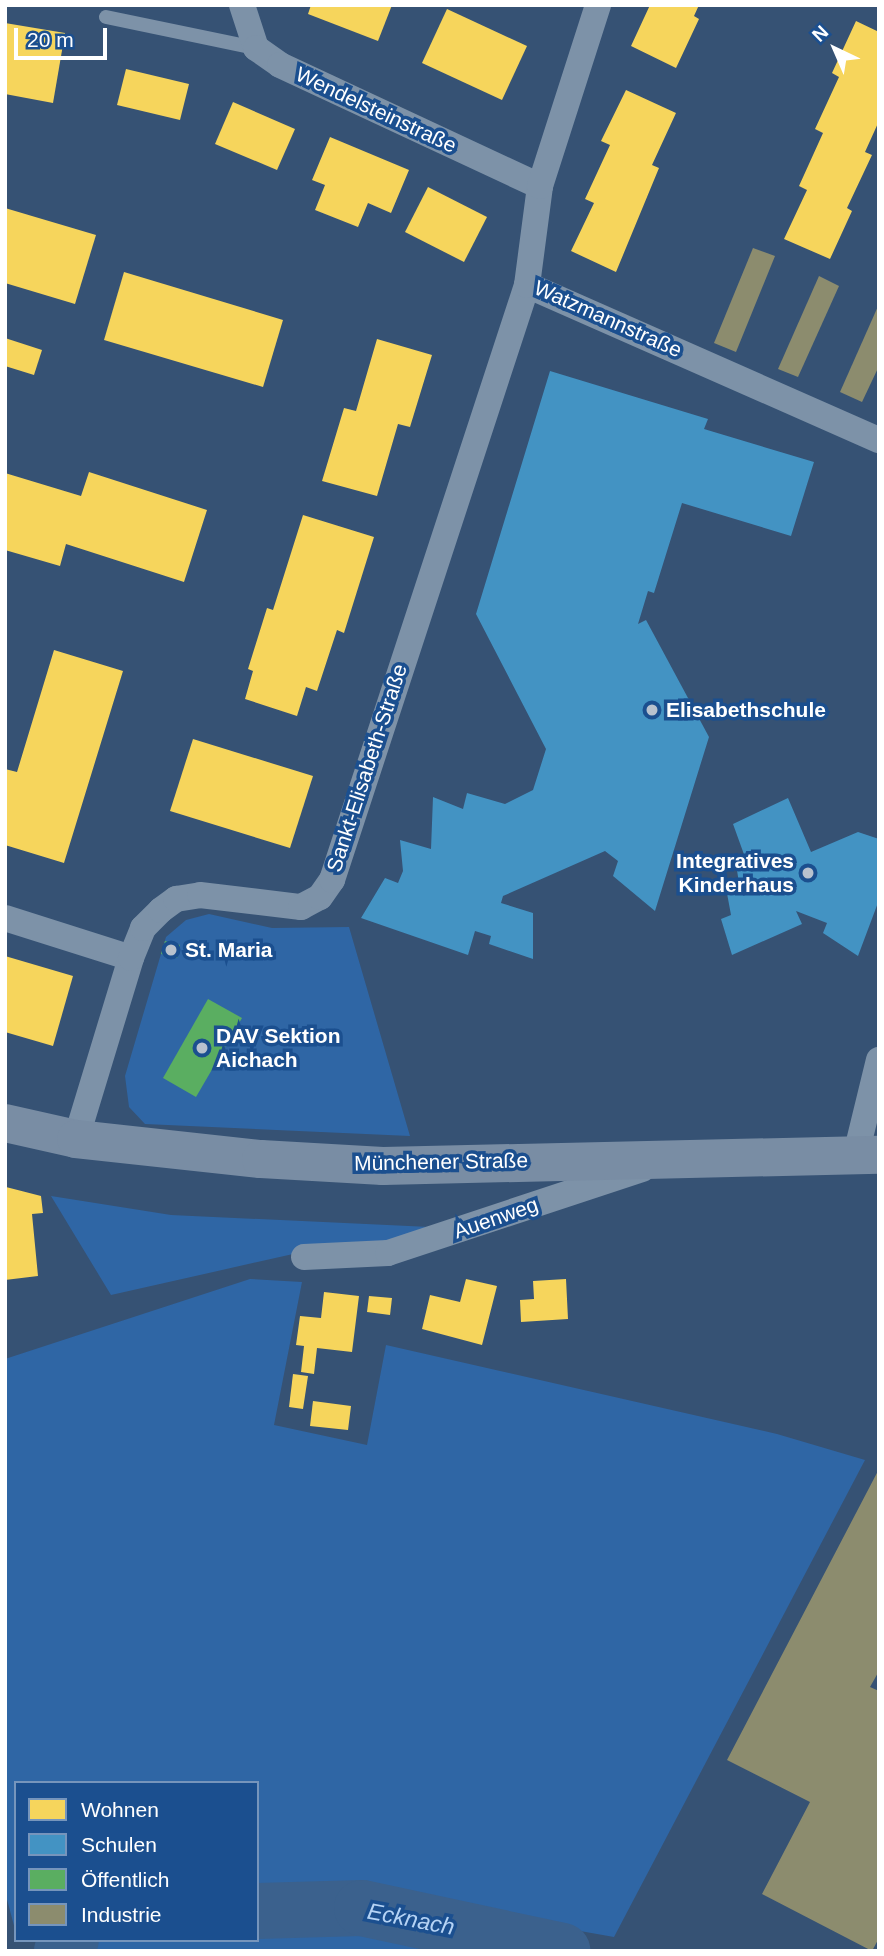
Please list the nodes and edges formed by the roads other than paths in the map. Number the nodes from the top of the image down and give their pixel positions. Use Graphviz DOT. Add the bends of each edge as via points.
graph roads {
  1 [pos="242,5"];
  2 [pos="598,5"];
  3 [pos="106,17"];
  4 [pos="256,48"];
  5 [pos="540,186"];
  6 [pos="527,285"];
  7 [pos="878,436"];
  8 [pos="5,918"];
  9 [pos="131,958"];
  10 [pos="879,1060"];
  11 [pos="5,1123"];
  12 [pos="76,1139"];
  13 [pos="868,1154"];
  14 [pos="683,1156"];
  15 [pos="304,1257"];
  1 -- 4 [label="street"];
  2 -- 5 [label="street, Watzmannstraße"];
  3 -- 4 [label="lane"];
  4 -- 5 [label="street, Wendelsteinstraße" via="280,65"];
  5 -- 6 [label="street, Watzmannstraße"];
  6 -- 7 [label="street, Watzmannstraße"];
  6 -- 9 [label="street, Sankt-Elisabeth-Straße" via="332,880 320,897 301,907 200,895 176,900 143,928"];
  8 -- 9 [label="street"];
  9 -- 12 [label="street, Sankt-Elisabeth-Straße"];
  10 -- 13 [label="street"];
  11 -- 12 [label="main road, Münchener Straße"];
  12 -- 14 [label="main road, Münchener Straße" via="261,1159 383,1166"];
  13 -- 14 [label="main road, Münchener Straße"];
  14 -- 15 [label="street, Auenweg" via="388,1253"];
}
